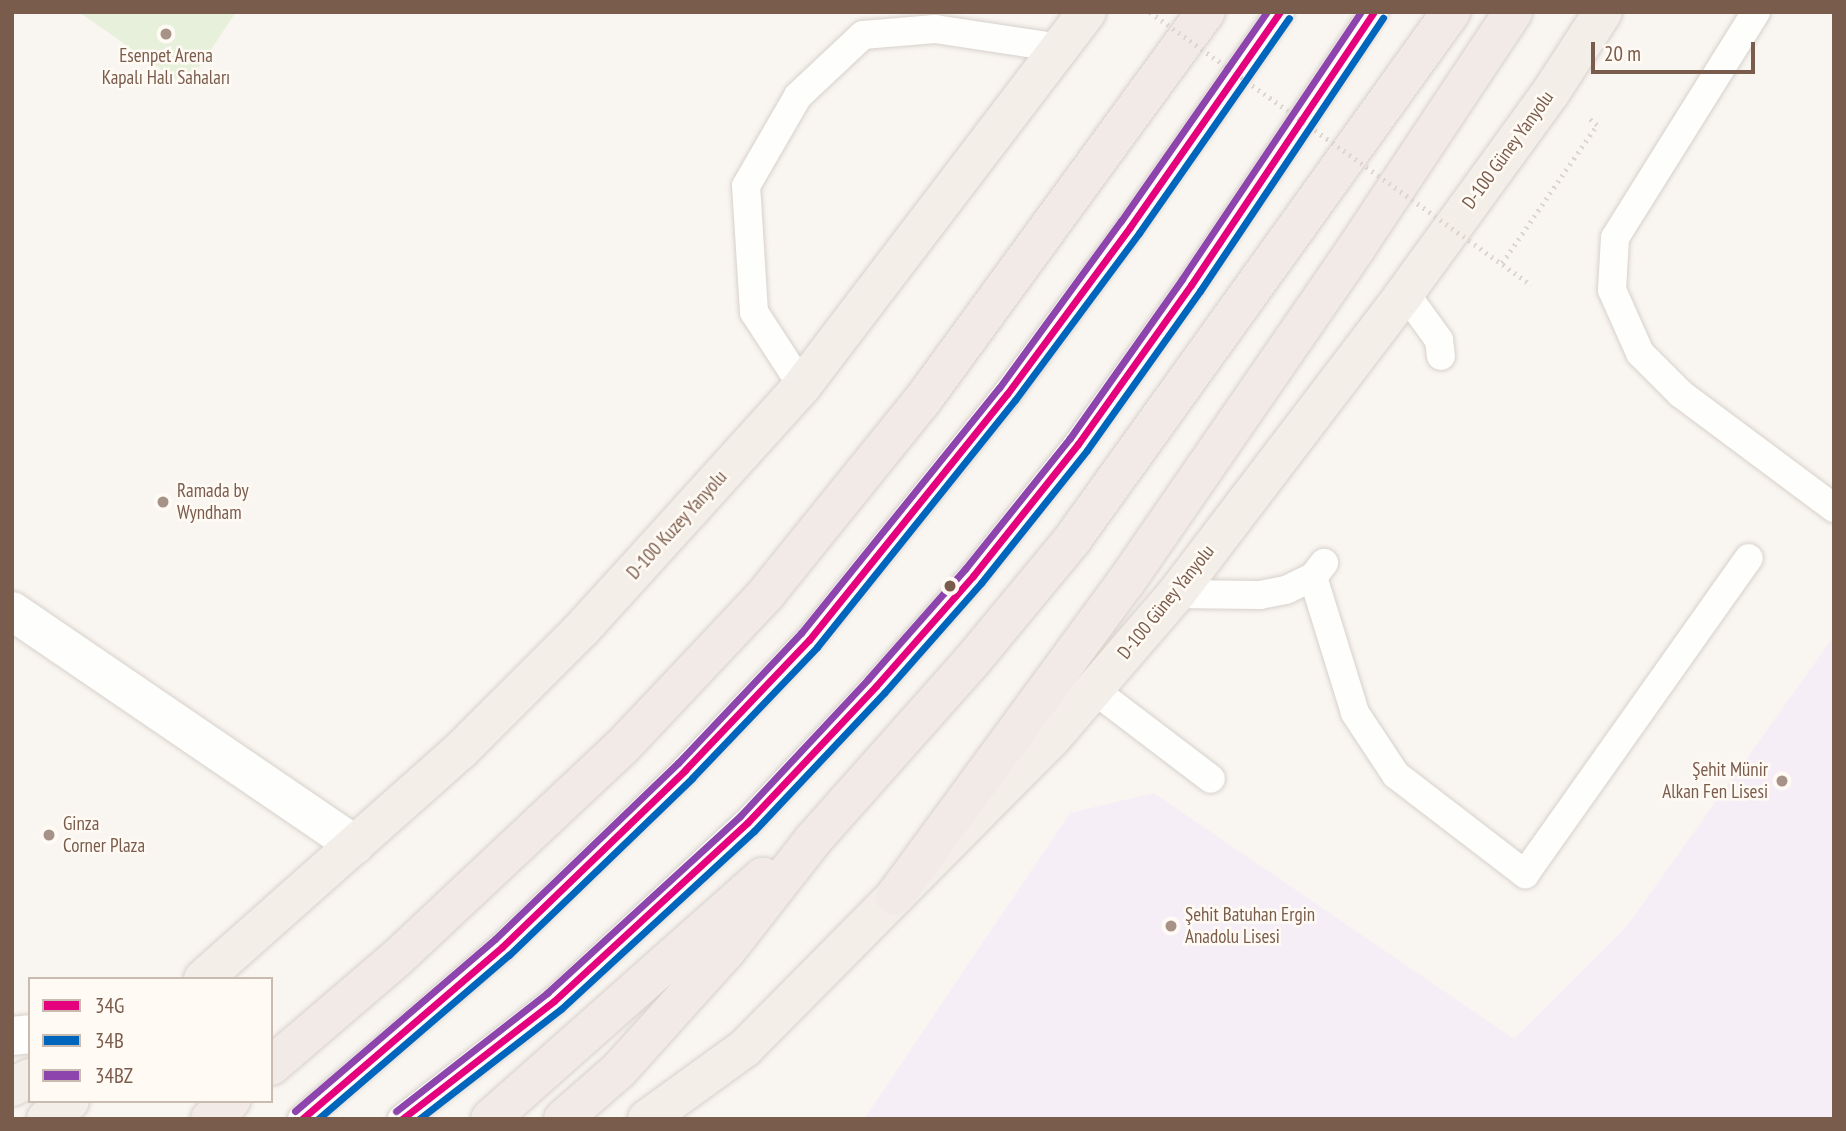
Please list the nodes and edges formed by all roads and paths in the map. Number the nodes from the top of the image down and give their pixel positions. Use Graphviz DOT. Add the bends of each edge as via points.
graph roads {
  1 [pos="1087,12"];
  2 [pos="1150,12"];
  3 [pos="1206,12"];
  4 [pos="1280,12"];
  5 [pos="1374,12"];
  6 [pos="1451,12"];
  7 [pos="1513,12"];
  8 [pos="1602,12"];
  9 [pos="1756,12"];
  10 [pos="1060,48"];
  11 [pos="1580,152"];
  12 [pos="1502,263"];
  13 [pos="1531,285"];
  14 [pos="1405,293"];
  15 [pos="1441,356"];
  16 [pos="802,386"];
  17 [pos="1834,508"];
  18 [pos="1749,558"];
  19 [pos="1176,594"];
  20 [pos="12,611"];
  21 [pos="1093,689"];
  22 [pos="1212,779"];
  23 [pos="813,840"];
  24 [pos="355,845"];
  25 [pos="895,896"];
  26 [pos="206,977"];
  27 [pos="745,1048"];
  28 [pos="273,1064"];
  29 [pos="28,1079"];
  30 [pos="12,1087"];
  31 [pos="67,1103"];
  32 [pos="228,1103"];
  33 [pos="46,1119"];
  34 [pos="210,1119"];
  35 [pos="302,1119"];
  36 [pos="402,1119"];
  37 [pos="489,1119"];
  38 [pos="563,1119"];
  39 [pos="647,1119"];
  40 [pos="684,1119"];
  1 -- 10 [label="main road, D-100 Kuzey Yanyolu"];
  2 -- 12 [label="path, bridge"];
  3 -- 28 [label="highway" via="922,401 766,594 623,746 396,959"];
  4 -- 35 [label="lane" via="1007,394 809,640 685,770 502,947"];
  5 -- 36 [label="lane" via="1078,444 973,576 727,842 554,1001"];
  6 -- 23 [label="highway" via="1072,540"];
  7 -- 25 [label="highway" via="1126,582"];
  8 -- 14 [label="main road, D-100 Güney Yanyolu" via="1551,92"];
  9 -- 17 [label="lane" via="1615,238 1612,290 1640,353 1681,394"];
  10 -- 16 [label="main road, D-100 Kuzey Yanyolu"];
  10 -- 16 [label="lane" via="935,29 863,35 797,96 746,186 754,312"];
  11 -- 12 [label="path"];
  12 -- 13 [label="path, bridge"];
  14 -- 15 [label="lane" via="1439,340"];
  14 -- 19 [label="main road, D-100 Güney Yanyolu"];
  16 -- 24 [label="main road, D-100 Kuzey Yanyolu" via="582,629 460,751"];
  18 -- 19 [label="lane" via="1525,874 1396,775 1355,713 1319,570 1286,590 1260,595"];
  19 -- 21 [label="main road, D-100 Güney Yanyolu"];
  20 -- 24 [label="street"];
  21 -- 22 [label="lane"];
  21 -- 25 [label="main road, D-100 Güney Yanyolu" via="983,811"];
  23 -- 37 [label="highway" via="755,883"];
  23 -- 38 [label="highway" via="727,950 619,1070"];
  24 -- 26 [label="main road, D-100 Kuzey Yanyolu"];
  25 -- 27 [label="main road, D-100 Güney Yanyolu"];
  27 -- 39 [label="main road, D-100 Güney Yanyolu"];
  27 -- 40 [label="main road"];
  29 -- 30 [label="main road"];
  31 -- 33 [label="main road"];
  32 -- 34 [label="highway"];
}
